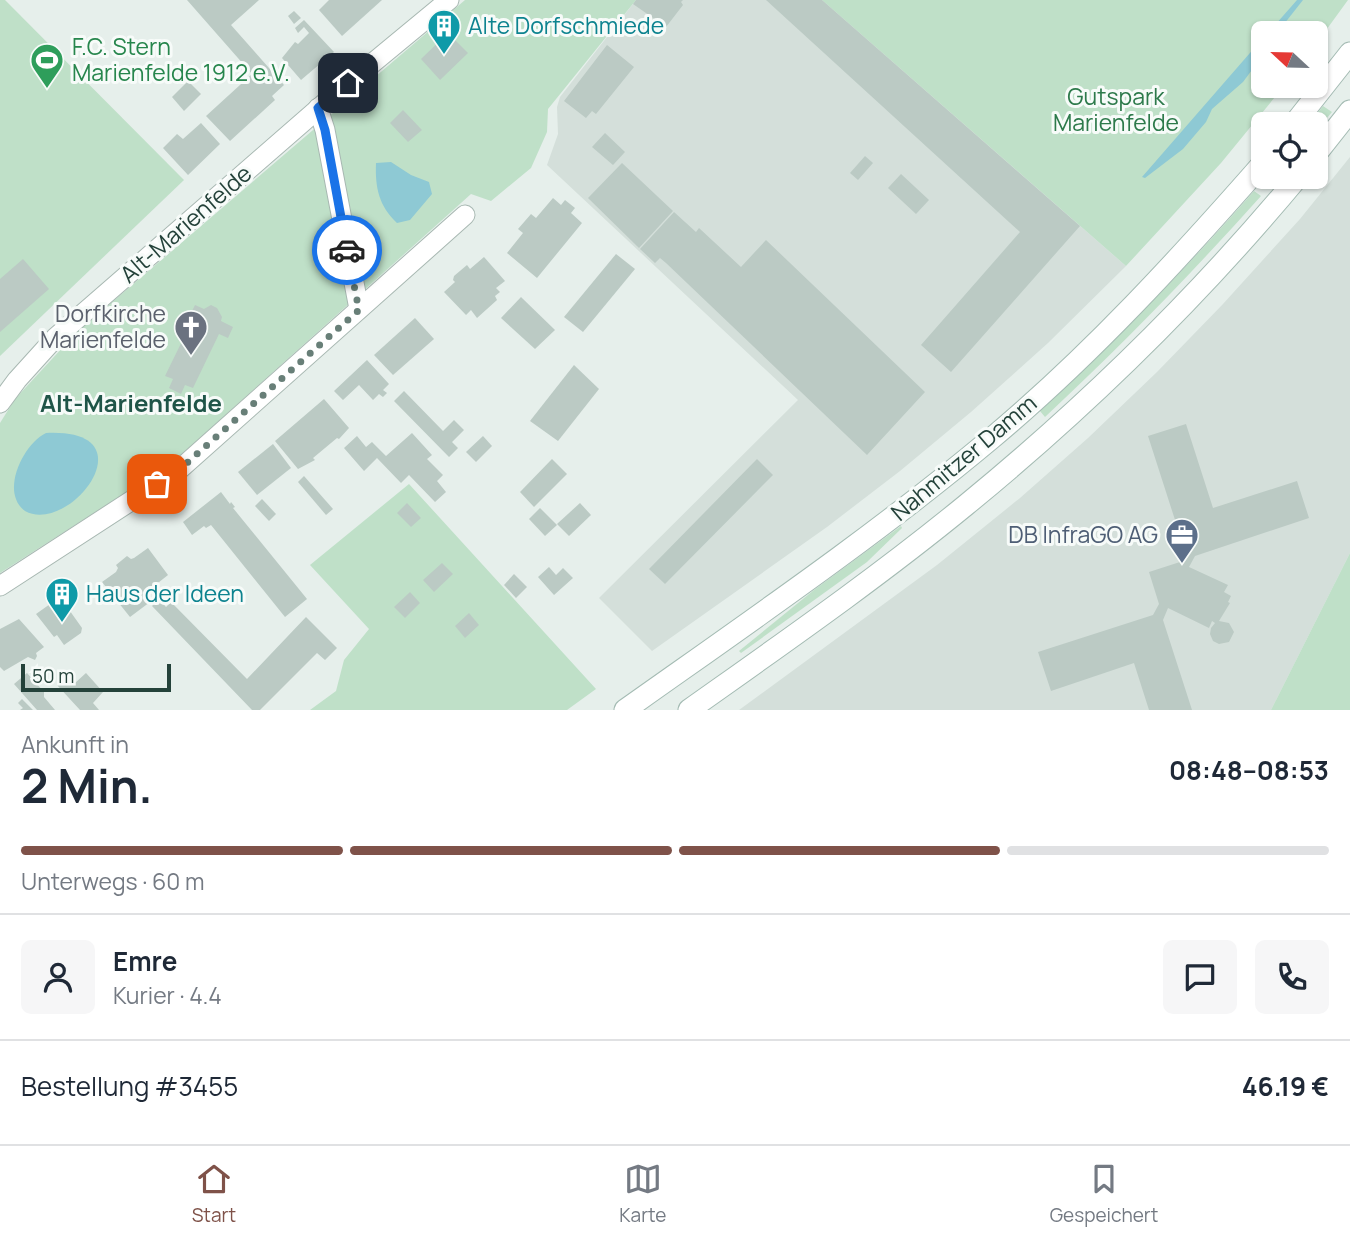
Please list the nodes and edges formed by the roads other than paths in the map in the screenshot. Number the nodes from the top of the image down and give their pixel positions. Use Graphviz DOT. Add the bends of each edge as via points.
graph roads {
  1 [pos="449,0"];
  2 [pos="1350,53"];
  3 [pos="318,108"];
  4 [pos="1350,111"];
  5 [pos="1303,112"];
  6 [pos="1328,139"];
  7 [pos="1251,177"];
  8 [pos="1288,189"];
  9 [pos="465,215"];
  10 [pos="359,310"];
  11 [pos="0,403"];
  12 [pos="0,586"];
  13 [pos="625,710"];
  14 [pos="689,710"];
  1 -- 3 [label="street, Alt-Marienfelde"];
  2 -- 5 [label="main road"];
  3 -- 10 [label="street"];
  3 -- 11 [label="street, Alt-Marienfelde" via="55,338"];
  4 -- 6 [label="main road"];
  7 -- 13 [label="main road, Nahmitzer Damm" via="1130,308 993,436 905,509"];
  8 -- 14 [label="main road, Nahmitzer Damm" via="1152,338 1015,463 885,568"];
  9 -- 10 [label="street"];
  10 -- 12 [label="street" via="180,469"];
}
